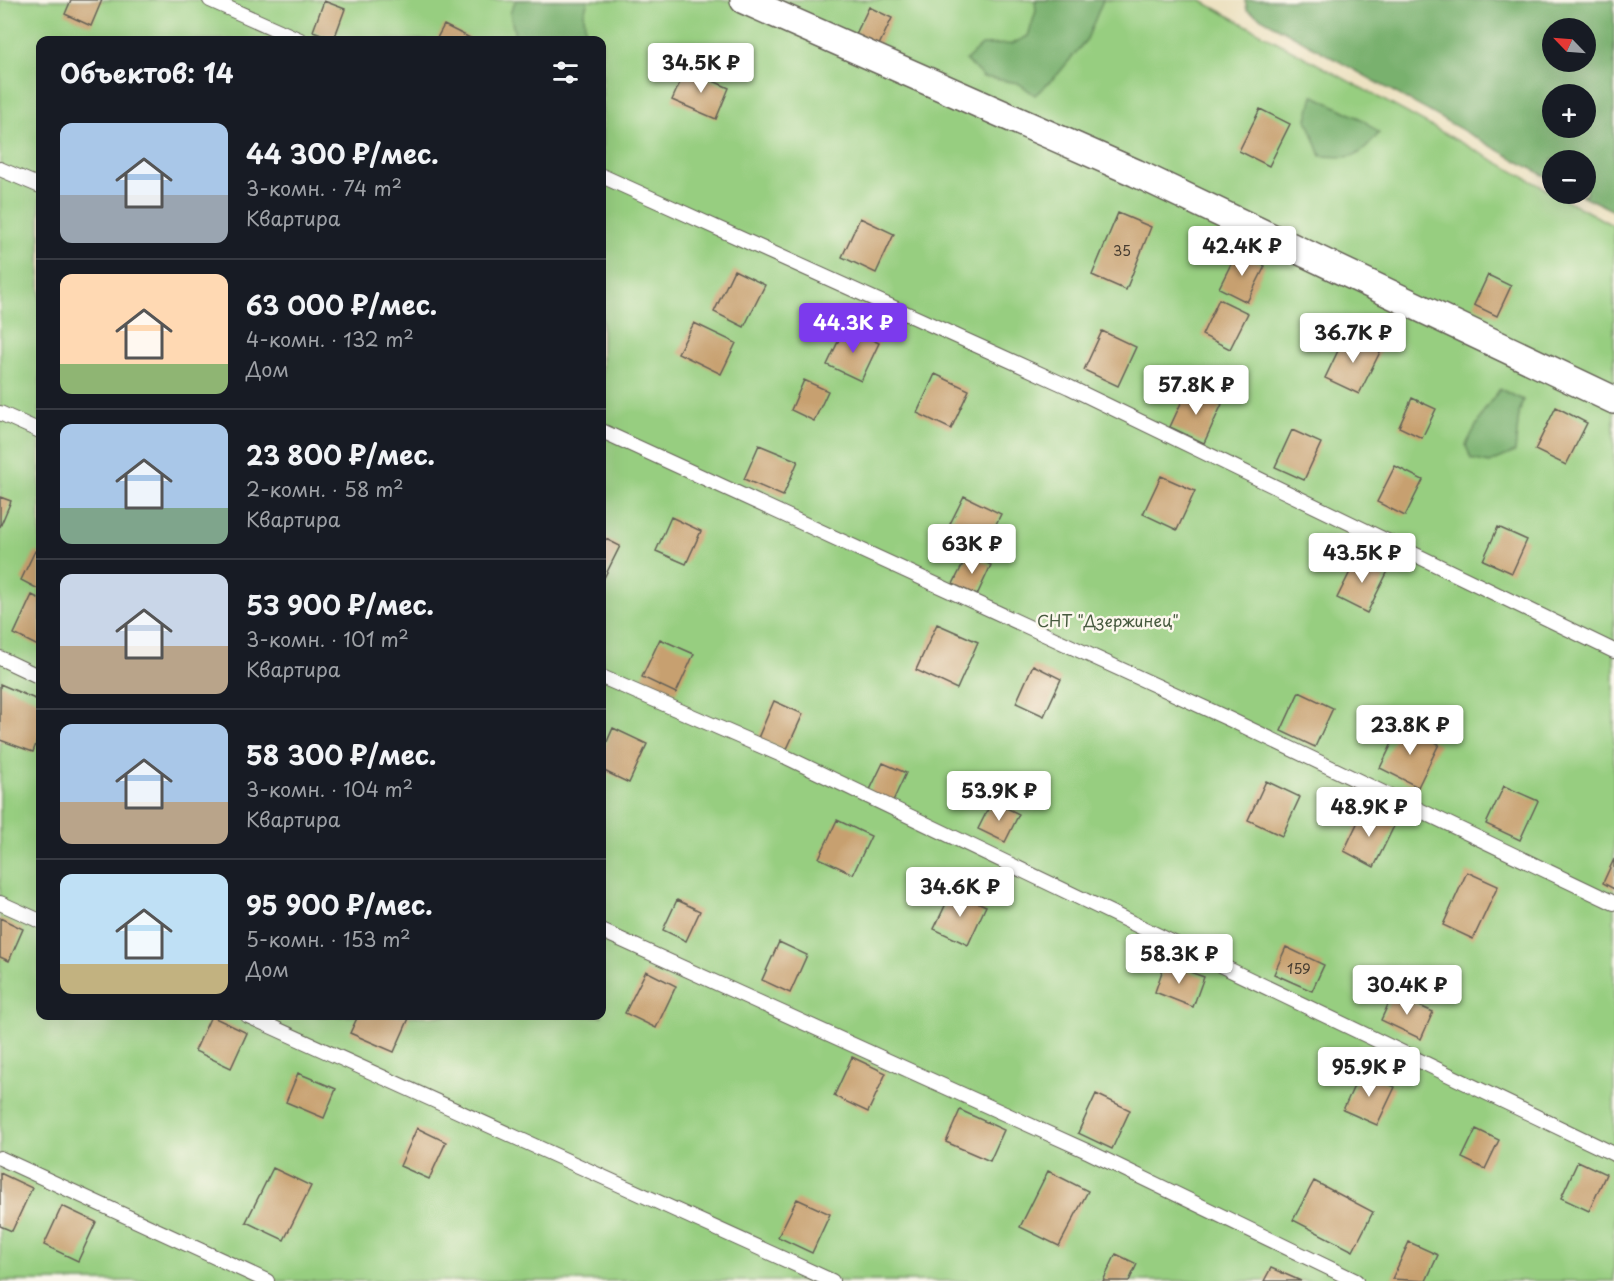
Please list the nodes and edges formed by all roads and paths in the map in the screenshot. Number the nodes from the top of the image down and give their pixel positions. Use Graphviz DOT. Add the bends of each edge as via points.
graph roads {
  1 [pos="210,0"];
  2 [pos="744,0"];
  3 [pos="291,36"];
  4 [pos="0,169"];
  5 [pos="606,178"];
  6 [pos="36,184"];
  7 [pos="1614,400"];
  8 [pos="0,413"];
  9 [pos="36,429"];
  10 [pos="606,433"];
  11 [pos="1614,651"];
  12 [pos="0,658"];
  13 [pos="36,674"];
  14 [pos="606,678"];
  15 [pos="0,903"];
  16 [pos="1614,903"];
  17 [pos="36,919"];
  18 [pos="606,933"];
  19 [pos="257,1020"];
  20 [pos="1614,1154"];
  21 [pos="0,1158"];
  22 [pos="267,1281"];
  23 [pos="832,1281"];
  24 [pos="1356,1281"];
  1 -- 3 [label="lane"];
  2 -- 7 [label="street" via="1136,173"];
  4 -- 6 [label="lane"];
  5 -- 11 [label="lane" via="1069,387"];
  8 -- 9 [label="lane"];
  10 -- 16 [label="lane" via="1231,720"];
  12 -- 13 [label="lane"];
  14 -- 20 [label="lane" via="784,756"];
  15 -- 17 [label="lane"];
  18 -- 24 [label="lane" via="1089,1152"];
  19 -- 23 [label="lane"];
  21 -- 22 [label="lane"];
}
